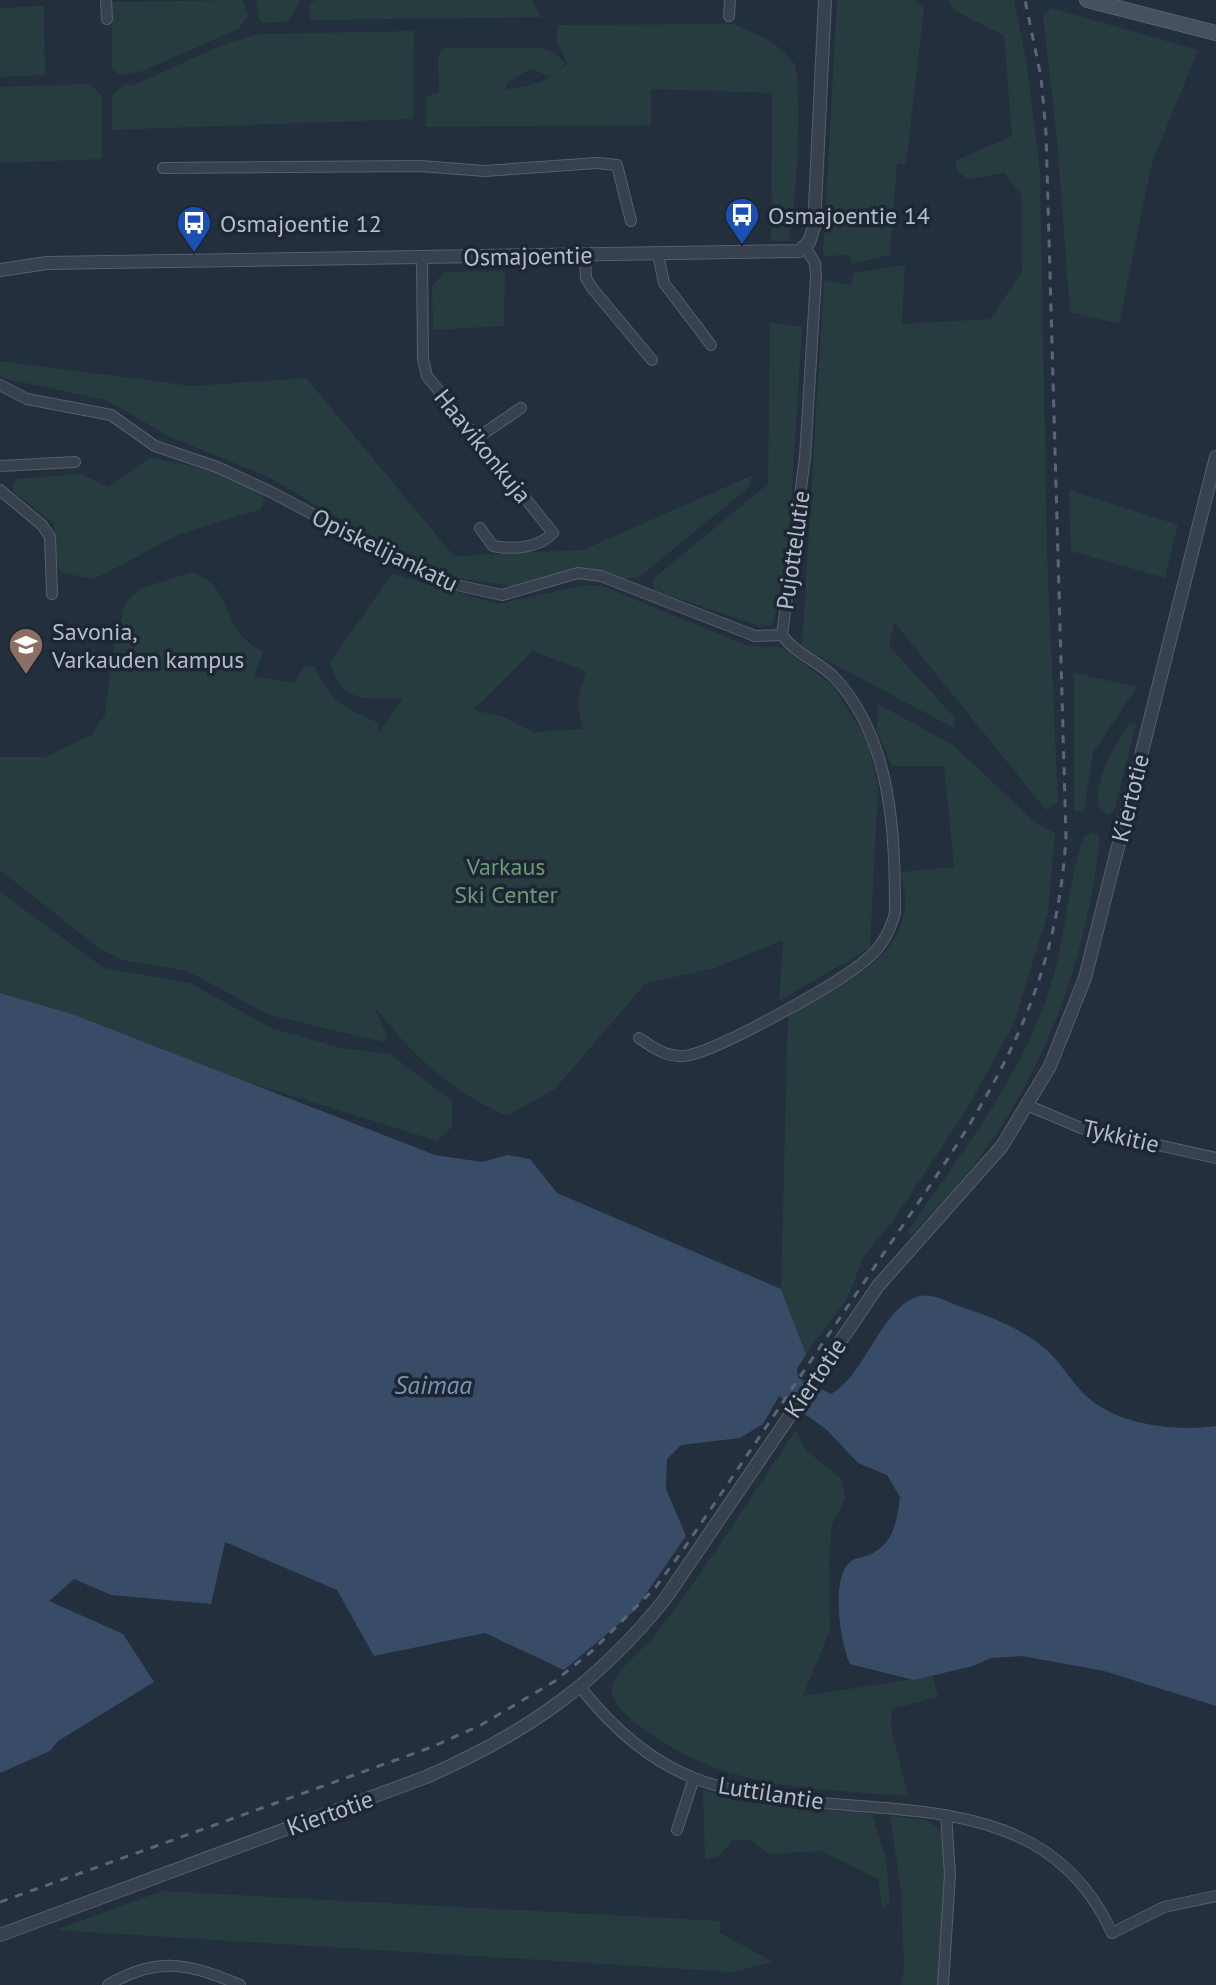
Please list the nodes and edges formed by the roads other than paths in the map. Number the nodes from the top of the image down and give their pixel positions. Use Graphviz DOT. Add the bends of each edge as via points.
graph roads {
  1 [pos="106,0"];
  2 [pos="730,0"];
  3 [pos="825,0"];
  4 [pos="1087,0"];
  5 [pos="729,16"];
  6 [pos="107,19"];
  7 [pos="1216,33"];
  8 [pos="163,168"];
  9 [pos="631,221"];
  10 [pos="805,247"];
  11 [pos="658,254"];
  12 [pos="585,255"];
  13 [pos="422,258"];
  14 [pos="0,270"];
  15 [pos="711,345"];
  16 [pos="652,360"];
  17 [pos="0,385"];
  18 [pos="521,408"];
  19 [pos="477,438"];
  20 [pos="1216,457"];
  21 [pos="75,462"];
  22 [pos="0,466"];
  23 [pos="0,490"];
  24 [pos="480,528"];
  25 [pos="52,594"];
  26 [pos="782,635"];
  27 [pos="639,1038"];
  28 [pos="1029,1106"];
  29 [pos="1216,1158"];
  30 [pos="581,1688"];
  31 [pos="694,1778"];
  32 [pos="946,1815"];
  33 [pos="677,1830"];
  34 [pos="1216,1896"];
  35 [pos="0,1935"];
  36 [pos="108,1985"];
  37 [pos="240,1985"];
  38 [pos="943,1985"];
  1 -- 6 [label="street"];
  2 -- 5 [label="street"];
  3 -- 10 [label="street" via="814,227"];
  4 -- 7 [label="main road"];
  8 -- 9 [label="street" via="424,164 485,171 617,165"];
  10 -- 11 [label="street, Osmajoentie" via="792,252"];
  10 -- 26 [label="street, Pujottelutie" via="815,263 815,292 805,457"];
  11 -- 12 [label="street, Osmajoentie"];
  11 -- 15 [label="street" via="664,283"];
  12 -- 13 [label="street, Osmajoentie"];
  12 -- 16 [label="street" via="592,288"];
  13 -- 14 [label="street, Osmajoentie" via="47,263"];
  13 -- 19 [label="street, Haavikonkuja" via="424,368"];
  17 -- 26 [label="street, Opiskelijankatu" via="27,399 111,415 155,446 271,492 438,581 502,595 578,573 601,576 755,636"];
  18 -- 19 [label="street"];
  19 -- 24 [label="street, Haavikonkuja" via="553,533 537,545 501,548 493,546"];
  20 -- 28 [label="street, Kiertotie" via="1085,978"];
  21 -- 22 [label="street"];
  23 -- 25 [label="street" via="50,537"];
  26 -- 27 [label="street, Pujottelutie" via="835,678 872,734 884,775 895,913 891,929 868,959 749,1028 688,1056 662,1054"];
  28 -- 29 [label="street, Tykkitie" via="1081,1128"];
  28 -- 30 [label="street, Kiertotie" via="973,1182 878,1286 665,1599"];
  30 -- 31 [label="street, Luttilantie" via="645,1751"];
  30 -- 35 [label="street, Kiertotie" via="484,1752 426,1777"];
  31 -- 32 [label="street, Luttilantie" via="743,1793"];
  31 -- 33 [label="street"];
  32 -- 34 [label="street, Luttilantie" via="1001,1827 1048,1853 1089,1892 1112,1933 1164,1907"];
  32 -- 38 [label="street" via="950,1874"];
  36 -- 37 [label="street" via="134,1970 168,1964"];
}
